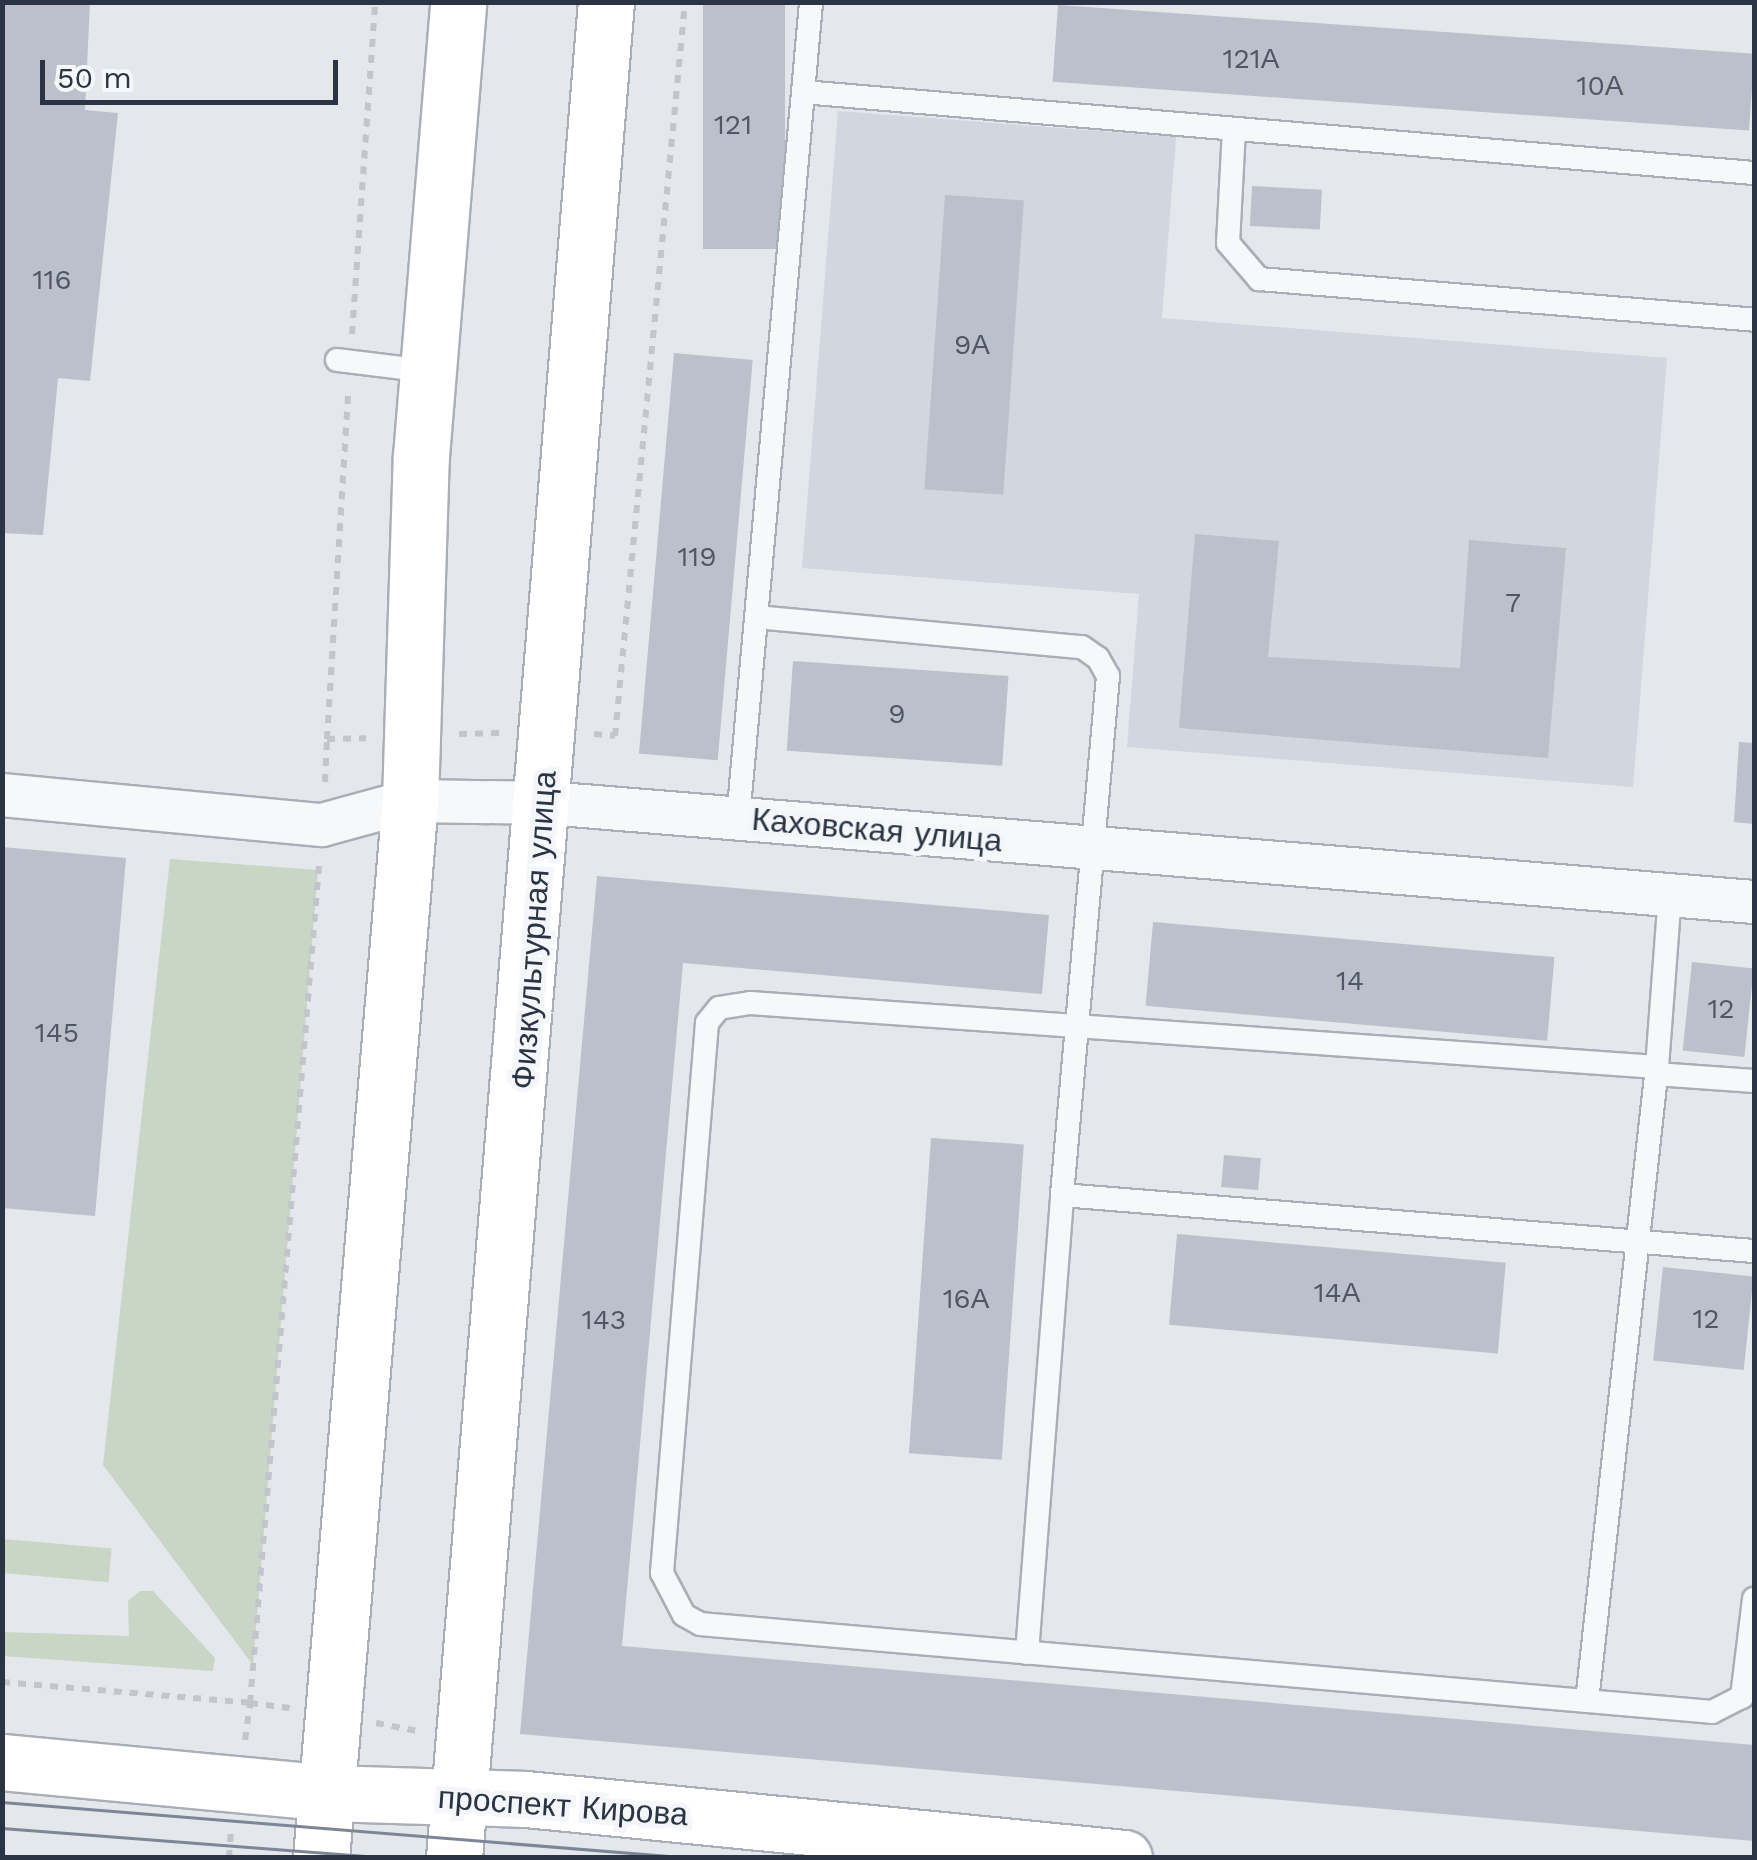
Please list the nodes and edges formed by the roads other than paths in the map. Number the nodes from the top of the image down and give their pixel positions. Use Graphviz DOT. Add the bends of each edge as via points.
graph roads {
  1 [pos="458,2"];
  2 [pos="606,2"];
  3 [pos="812,2"];
  4 [pos="803,92"];
  5 [pos="1234,128"];
  6 [pos="1754,172"];
  7 [pos="1754,320"];
  8 [pos="336,360"];
  9 [pos="427,371"];
  10 [pos="756,617"];
  11 [pos="2,795"];
  12 [pos="410,801"];
  13 [pos="547,803"];
  14 [pos="738,818"];
  15 [pos="1094,848"];
  16 [pos="1670,895"];
  17 [pos="1754,902"];
  18 [pos="1076,1026"];
  19 [pos="1656,1070"];
  20 [pos="1754,1081"];
  21 [pos="1062,1195"];
  22 [pos="1638,1239"];
  23 [pos="1754,1251"];
  24 [pos="1754,1599"];
  25 [pos="1027,1653"];
  26 [pos="1587,1701"];
  27 [pos="2,1762"];
  28 [pos="327,1792"];
  29 [pos="460,1796"];
  30 [pos="322,1858"];
  31 [pos="454,1858"];
  32 [pos="1124,1858"];
  1 -- 9 [label="main road"];
  2 -- 13 [label="main road, Физкультурная улица"];
  3 -- 4 [label="lane"];
  4 -- 5 [label="lane"];
  4 -- 10 [label="lane"];
  5 -- 6 [label="lane"];
  5 -- 7 [label="lane" via="1228,243 1259,280"];
  8 -- 9 [label="lane"];
  9 -- 12 [label="main road"];
  10 -- 14 [label="lane"];
  10 -- 15 [label="lane" via="1082,646 1108,676"];
  11 -- 12 [label="street, Каховская улица" via="322,825"];
  12 -- 13 [label="street, Каховская улица"];
  12 -- 28 [label="main road"];
  13 -- 14 [label="street, Каховская улица"];
  13 -- 29 [label="main road, Физкультурная улица"];
  14 -- 15 [label="street, Каховская улица"];
  15 -- 16 [label="street, Каховская улица"];
  15 -- 18 [label="lane"];
  16 -- 17 [label="street, Каховская улица"];
  16 -- 19 [label="lane"];
  18 -- 19 [label="lane"];
  18 -- 21 [label="lane"];
  18 -- 25 [label="lane" via="719,1008 708,1023 664,1554 670,1599 700,1624"];
  19 -- 20 [label="lane"];
  19 -- 22 [label="lane"];
  21 -- 22 [label="lane"];
  21 -- 25 [label="lane"];
  22 -- 23 [label="lane"];
  22 -- 26 [label="lane"];
  24 -- 26 [label="lane" via="1746,1684 1728,1709"];
  25 -- 26 [label="lane"];
  27 -- 28 [label="main road, проспект Кирова"];
  28 -- 29 [label="main road, проспект Кирова"];
  28 -- 30 [label="main road"];
  29 -- 31 [label="main road, Физкультурная улица"];
  29 -- 32 [label="main road, проспект Кирова"];
}
